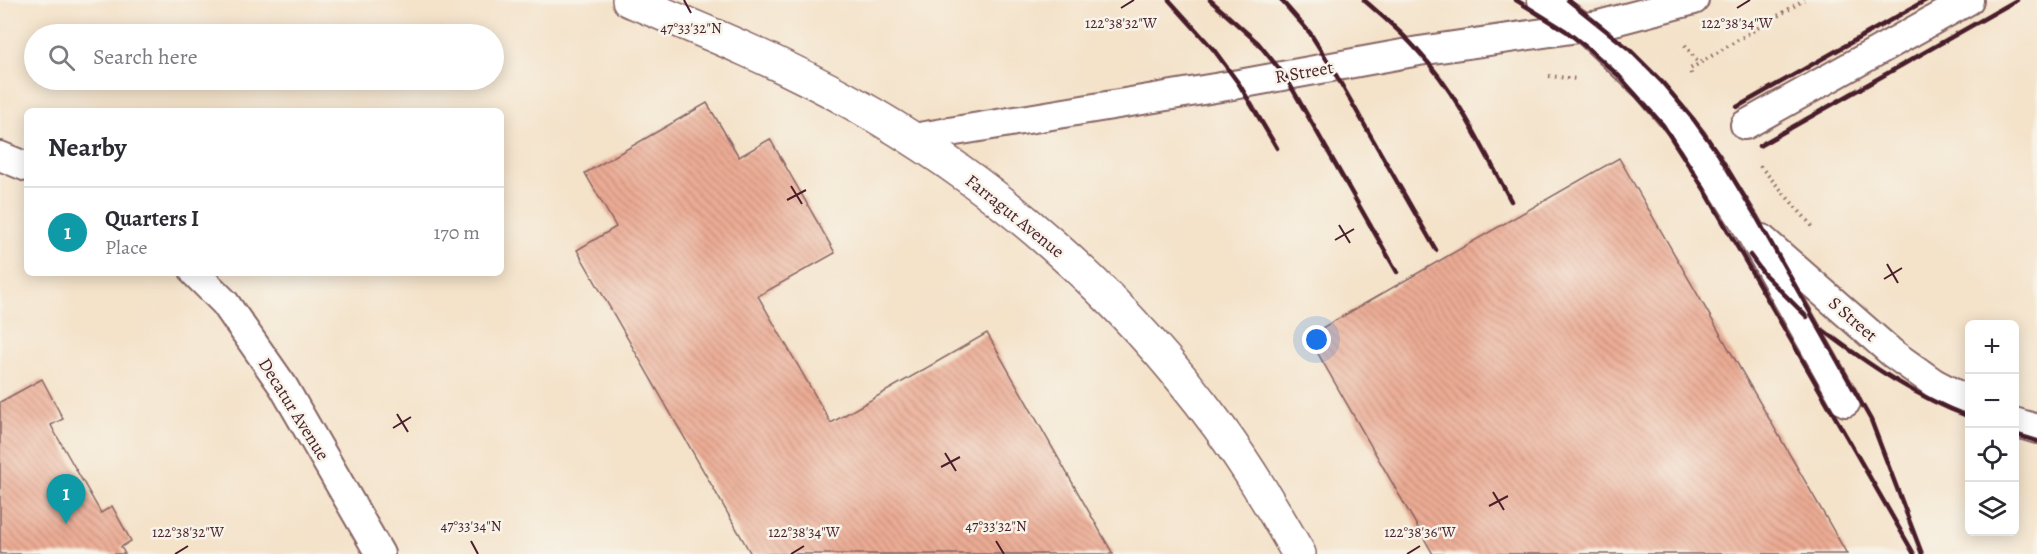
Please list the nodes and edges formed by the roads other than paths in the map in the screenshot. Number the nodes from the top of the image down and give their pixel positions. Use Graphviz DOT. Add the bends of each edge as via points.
graph roads {
  1 [pos="628,0"];
  2 [pos="1542,0"];
  3 [pos="1567,0"];
  4 [pos="1694,0"];
  5 [pos="1969,0"];
  6 [pos="1583,27"];
  7 [pos="1745,125"];
  8 [pos="913,138"];
  9 [pos="0,156"];
  10 [pos="24,166"];
  11 [pos="1745,223"];
  12 [pos="198,276"];
  13 [pos="1965,399"];
  14 [pos="1846,402"];
  15 [pos="2019,424"];
  16 [pos="2037,429"];
  17 [pos="380,554"];
  18 [pos="1299,554"];
  1 -- 8 [label="street, Farragut Avenue" via="797,73"];
  2 -- 6 [label="lane"];
  3 -- 6 [label="lane"];
  4 -- 6 [label="lane, R Street"];
  5 -- 7 [label="lane"];
  6 -- 8 [label="lane, R Street" via="1431,49"];
  6 -- 11 [label="lane" via="1647,87 1693,141"];
  8 -- 18 [label="street, Farragut Avenue" via="1041,234 1111,301 1219,427"];
  9 -- 10 [label="lane"];
  11 -- 13 [label="lane, S Street" via="1892,353"];
  11 -- 14 [label="lane"];
  12 -- 17 [label="lane, Decatur Avenue" via="225,303 283,386"];
  15 -- 16 [label="lane"];
}
